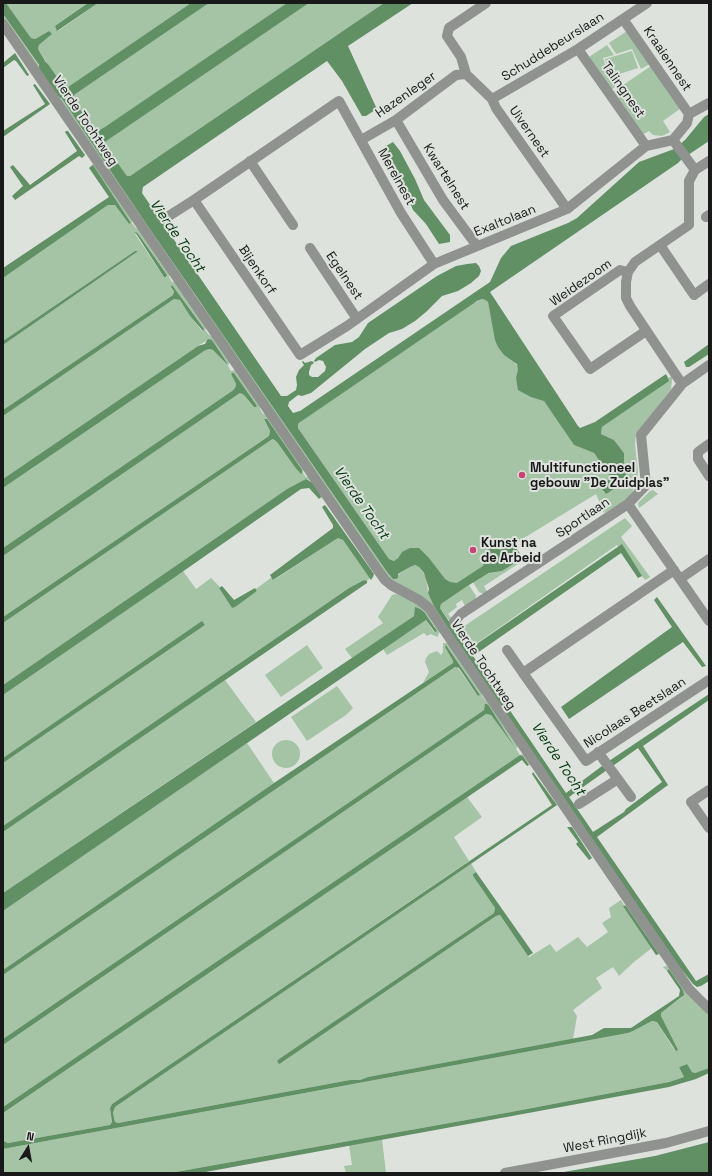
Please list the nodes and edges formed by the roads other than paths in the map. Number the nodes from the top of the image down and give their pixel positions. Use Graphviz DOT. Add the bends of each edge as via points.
graph roads {
  1 [pos="486,3"];
  2 [pos="647,3"];
  3 [pos="623,19"];
  4 [pos="3,24"];
  5 [pos="578,50"];
  6 [pos="466,74"];
  7 [pos="492,99"];
  8 [pos="709,103"];
  9 [pos="689,114"];
  10 [pos="396,120"];
  11 [pos="361,140"];
  12 [pos="675,142"];
  13 [pos="646,146"];
  14 [pos="250,161"];
  15 [pos="709,161"];
  16 [pos="695,170"];
  17 [pos="194,200"];
  18 [pos="567,209"];
  19 [pos="164,219"];
  20 [pos="293,225"];
  21 [pos="660,245"];
  22 [pos="477,246"];
  23 [pos="310,248"];
  24 [pos="434,264"];
  25 [pos="628,272"];
  26 [pos="709,284"];
  27 [pos="357,319"];
  28 [pos="643,333"];
  29 [pos="300,355"];
  30 [pos="709,366"];
  31 [pos="682,384"];
  32 [pos="709,444"];
  33 [pos="709,476"];
  34 [pos="628,504"];
  35 [pos="709,559"];
  36 [pos="674,570"];
  37 [pos="680,579"];
  38 [pos="709,621"];
  39 [pos="454,622"];
  40 [pos="507,650"];
  41 [pos="523,673"];
  42 [pos="709,680"];
  43 [pos="598,752"];
  44 [pos="618,779"];
  45 [pos="709,790"];
  46 [pos="631,797"];
  47 [pos="579,804"];
  48 [pos="709,828"];
  49 [pos="709,1009"];
  50 [pos="709,1131"];
  51 [pos="505,1173"];
  1 -- 6 [label="street" via="449,28 447,36 461,57"];
  2 -- 3 [label="street, Schuddebeurslaan"];
  3 -- 5 [label="street, Schuddebeurslaan"];
  3 -- 9 [label="street, Kraaiennest"];
  4 -- 49 [label="street, Vierde Tochtweg" via="385,580 429,608 689,989"];
  5 -- 7 [label="street, Schuddebeurslaan"];
  5 -- 13 [label="street, Talingnest"];
  6 -- 7 [label="street, Uivernest"];
  6 -- 10 [label="street, Hazenleger" via="456,75"];
  7 -- 18 [label="street, Uivernest"];
  8 -- 9 [label="street"];
  9 -- 12 [label="street" via="687,123"];
  10 -- 11 [label="street, Hazenleger"];
  10 -- 22 [label="street, Kwartelnest" via="443,200"];
  11 -- 14 [label="street, Merelnest" via="339,101"];
  11 -- 24 [label="street, Merelnest" via="401,213"];
  12 -- 13 [label="street, Exaltolaan"];
  12 -- 16 [label="street"];
  13 -- 18 [label="street, Exaltolaan"];
  14 -- 17 [label="street"];
  14 -- 20 [label="street"];
  15 -- 16 [label="street"];
  16 -- 21 [label="street, Weidezoom" via="690,181 689,225"];
  17 -- 19 [label="street"];
  17 -- 29 [label="street, Bijenkorf"];
  18 -- 22 [label="street, Exaltolaan"];
  21 -- 25 [label="street, Weidezoom" via="635,262"];
  21 -- 26 [label="street" via="694,294"];
  22 -- 24 [label="street, Exaltolaan"];
  23 -- 27 [label="street, Egelnest"];
  24 -- 27 [label="street, Exaltolaan"];
  25 -- 28 [label="street, Weidezoom" via="620,270 553,316 590,369"];
  25 -- 31 [label="street, Weidezoom" via="626,298"];
  27 -- 29 [label="street, Exaltolaan"];
  30 -- 31 [label="street, Sportlaan"];
  31 -- 34 [label="street, Sportlaan" via="641,435 646,485"];
  32 -- 33 [label="street" via="698,452 698,459"];
  34 -- 36 [label="street, Sportlaan"];
  34 -- 39 [label="street, Sportlaan" via="461,614"];
  35 -- 37 [label="street"];
  36 -- 37 [label="street, Sportlaan"];
  36 -- 41 [label="street"];
  37 -- 38 [label="street, Sportlaan"];
  40 -- 41 [label="street, Nicolaas Beetslaan"];
  41 -- 43 [label="street, Nicolaas Beetslaan" via="586,761"];
  42 -- 43 [label="street, Nicolaas Beetslaan"];
  43 -- 44 [label="street"];
  44 -- 46 [label="street"];
  44 -- 47 [label="street"];
  45 -- 48 [label="street" via="691,802"];
  50 -- 51 [label="street, West Ringdijk" via="666,1143"];
}
